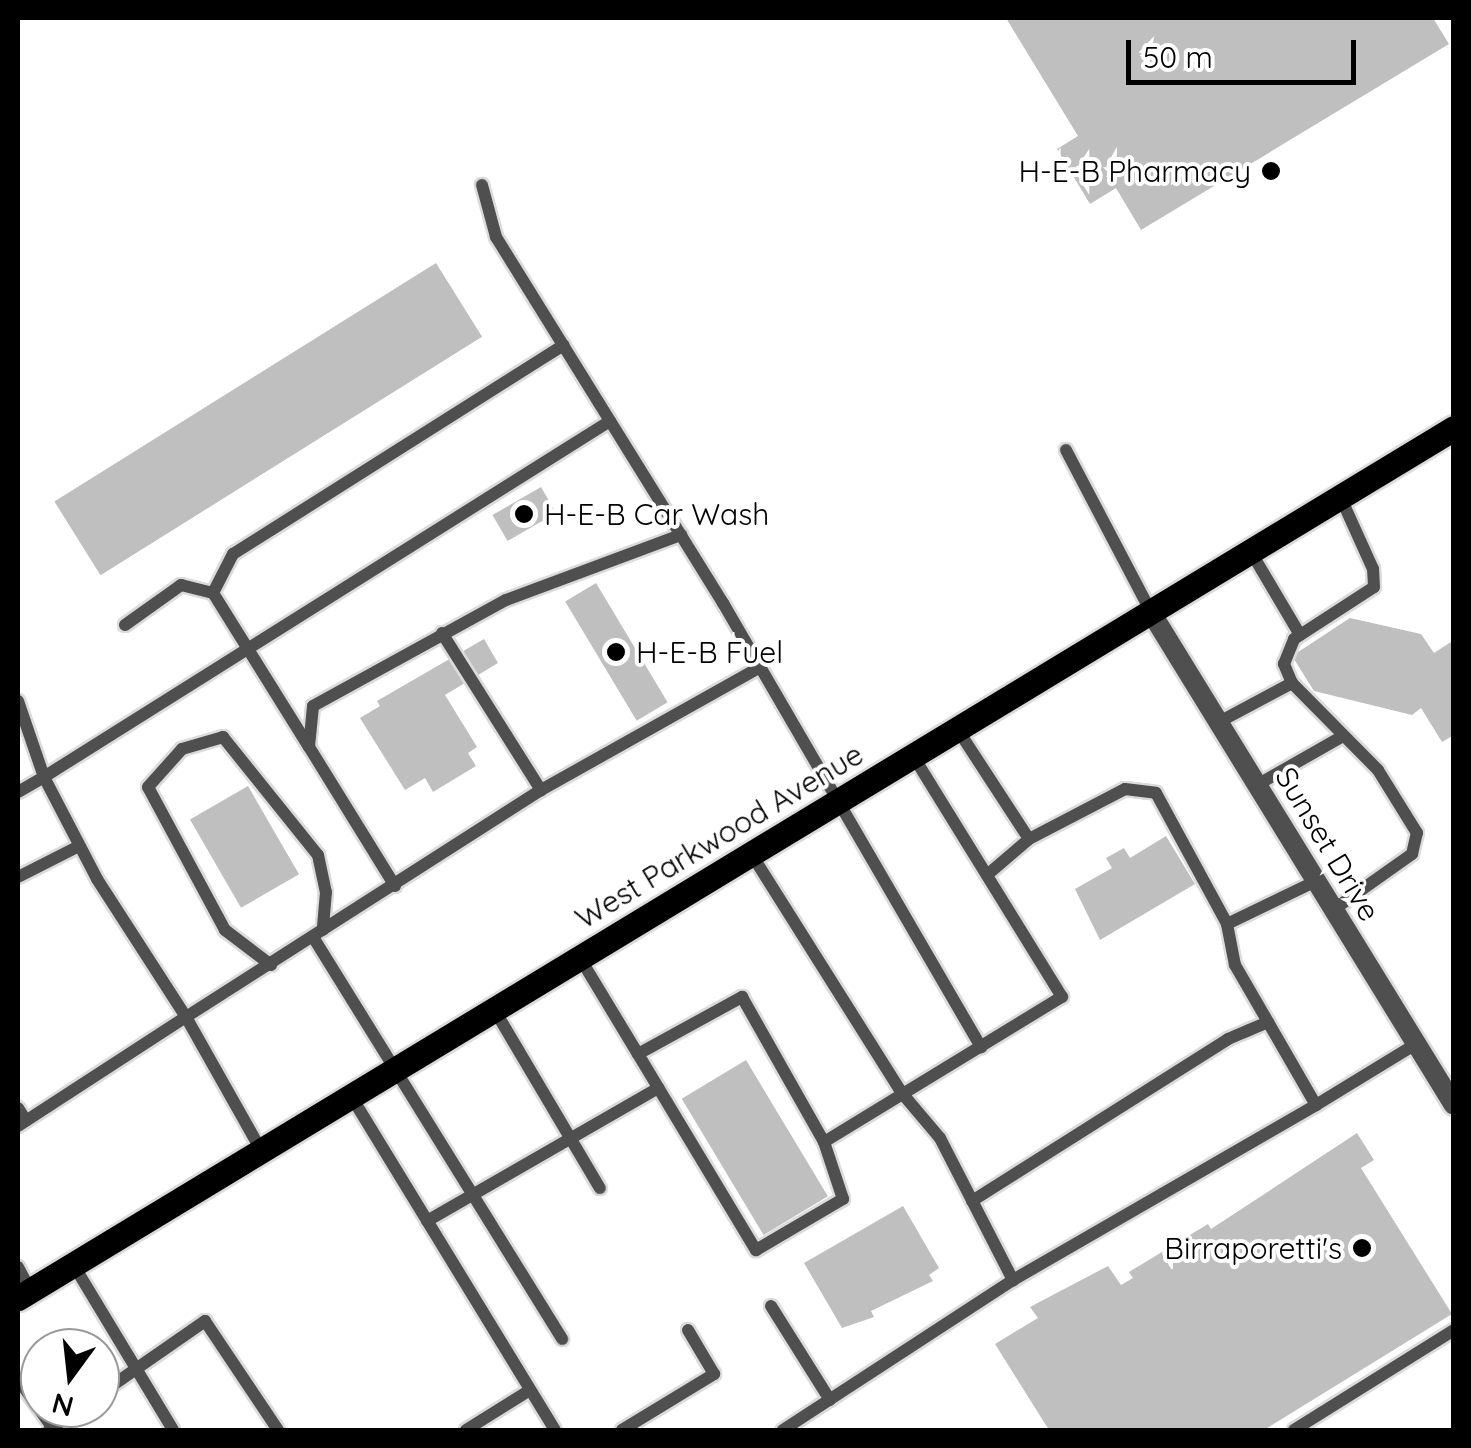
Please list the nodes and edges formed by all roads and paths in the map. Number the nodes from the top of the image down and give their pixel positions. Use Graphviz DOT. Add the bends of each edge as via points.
graph roads {
  1 [pos="482,185"];
  2 [pos="563,345"];
  3 [pos="610,421"];
  4 [pos="1454,428"];
  5 [pos="1066,450"];
  6 [pos="1341,498"];
  7 [pos="681,535"];
  8 [pos="1252,552"];
  9 [pos="213,593"];
  10 [pos="1152,614"];
  11 [pos="125,625"];
  12 [pos="442,633"];
  13 [pos="1300,636"];
  14 [pos="249,652"];
  15 [pos="760,667"];
  16 [pos="1292,683"];
  17 [pos="18,701"];
  18 [pos="1218,722"];
  19 [pos="958,730"];
  20 [pos="1341,736"];
  21 [pos="309,747"];
  22 [pos="914,757"];
  23 [pos="44,777"];
  24 [pos="1257,785"];
  25 [pos="541,790"];
  26 [pos="18,792"];
  27 [pos="838,803"];
  28 [pos="1029,839"];
  29 [pos="79,846"];
  30 [pos="752,855"];
  31 [pos="987,875"];
  32 [pos="18,877"];
  33 [pos="1316,881"];
  34 [pos="395,886"];
  35 [pos="1333,910"];
  36 [pos="1226,924"];
  37 [pos="318,933"];
  38 [pos="580,958"];
  39 [pos="272,965"];
  40 [pos="494,1010"];
  41 [pos="186,1017"];
  42 [pos="1268,1022"];
  43 [pos="1416,1044"];
  44 [pos="982,1047"];
  45 [pos="638,1054"];
  46 [pos="394,1070"];
  47 [pos="658,1088"];
  48 [pos="901,1092"];
  49 [pos="351,1096"];
  50 [pos="1316,1105"];
  51 [pos="1454,1106"];
  52 [pos="18,1108"];
  53 [pos="22,1123"];
  54 [pos="569,1140"];
  55 [pos="824,1142"];
  56 [pos="261,1150"];
  57 [pos="600,1188"];
  58 [pos="472,1195"];
  59 [pos="972,1201"];
  60 [pos="428,1221"];
  61 [pos="73,1264"];
  62 [pos="1014,1280"];
  63 [pos="22,1285"];
  64 [pos="770,1306"];
  65 [pos="688,1330"];
  66 [pos="1454,1330"];
  67 [pos="562,1339"];
  68 [pos="136,1369"];
  69 [pos="18,1379"];
  70 [pos="120,1380"];
  71 [pos="530,1390"];
  72 [pos="830,1400"];
  73 [pos="52,1430"];
  74 [pos="173,1430"];
  75 [pos="278,1430"];
  76 [pos="466,1430"];
  77 [pos="555,1430"];
  78 [pos="622,1430"];
  79 [pos="784,1430"];
  80 [pos="1294,1430"];
  1 -- 2 [label="lane" via="496,237"];
  2 -- 3 [label="lane"];
  2 -- 9 [label="lane" via="233,554"];
  3 -- 7 [label="lane"];
  3 -- 14 [label="lane"];
  4 -- 6 [label="main road, West Parkwood Avenue"];
  5 -- 10 [label="lane"];
  6 -- 8 [label="main road, West Parkwood Avenue"];
  6 -- 13 [label="lane" via="1374,568 1374,587"];
  7 -- 12 [label="lane" via="506,600"];
  7 -- 15 [label="lane"];
  8 -- 10 [label="main road, West Parkwood Avenue"];
  8 -- 13 [label="lane"];
  9 -- 11 [label="lane" via="181,585"];
  9 -- 14 [label="lane"];
  10 -- 18 [label="street, Sunset Drive"];
  10 -- 19 [label="main road, West Parkwood Avenue"];
  12 -- 21 [label="lane" via="313,706"];
  12 -- 25 [label="lane"];
  13 -- 16 [label="lane" via="1285,649"];
  14 -- 21 [label="lane"];
  14 -- 23 [label="lane"];
  15 -- 25 [label="lane"];
  15 -- 27 [label="lane"];
  16 -- 18 [label="lane"];
  16 -- 20 [label="lane"];
  17 -- 23 [label="lane"];
  18 -- 24 [label="street, Sunset Drive"];
  19 -- 22 [label="main road, West Parkwood Avenue"];
  19 -- 28 [label="lane"];
  20 -- 24 [label="lane"];
  20 -- 35 [label="lane" via="1378,770 1417,834 1412,854"];
  21 -- 34 [label="lane"];
  22 -- 27 [label="main road, West Parkwood Avenue"];
  22 -- 31 [label="lane"];
  23 -- 26 [label="lane"];
  23 -- 29 [label="lane"];
  24 -- 33 [label="street, Sunset Drive"];
  25 -- 34 [label="lane"];
  27 -- 30 [label="main road, West Parkwood Avenue"];
  27 -- 44 [label="lane"];
  28 -- 31 [label="lane"];
  28 -- 36 [label="lane" via="1125,789 1156,793"];
  29 -- 32 [label="lane"];
  29 -- 41 [label="lane"];
  30 -- 38 [label="main road, West Parkwood Avenue"];
  30 -- 48 [label="lane"];
  31 -- 44 [label="lane" via="1062,996"];
  33 -- 35 [label="street, Sunset Drive"];
  33 -- 36 [label="lane"];
  34 -- 37 [label="lane"];
  35 -- 43 [label="street, Sunset Drive"];
  36 -- 42 [label="lane" via="1236,965"];
  37 -- 39 [label="lane"];
  37 -- 39 [label="lane" via="326,892 318,855 223,737 182,748 148,787 226,930"];
  37 -- 46 [label="lane"];
  38 -- 40 [label="main road, West Parkwood Avenue"];
  38 -- 45 [label="lane"];
  39 -- 41 [label="lane"];
  40 -- 46 [label="main road, West Parkwood Avenue"];
  40 -- 54 [label="lane"];
  41 -- 53 [label="lane"];
  41 -- 56 [label="lane"];
  42 -- 50 [label="lane"];
  42 -- 59 [label="lane" via="1228,1039"];
  43 -- 50 [label="lane"];
  43 -- 51 [label="street, Sunset Drive"];
  44 -- 48 [label="lane"];
  45 -- 47 [label="lane"];
  45 -- 55 [label="lane" via="742,997"];
  46 -- 49 [label="main road, West Parkwood Avenue"];
  46 -- 58 [label="lane"];
  47 -- 54 [label="lane"];
  47 -- 55 [label="lane" via="756,1250 844,1199"];
  48 -- 55 [label="lane"];
  48 -- 59 [label="lane" via="940,1138"];
  49 -- 56 [label="main road, West Parkwood Avenue"];
  49 -- 60 [label="lane"];
  50 -- 62 [label="lane"];
  52 -- 53 [label="lane"];
  54 -- 57 [label="lane"];
  54 -- 58 [label="lane"];
  56 -- 61 [label="main road, West Parkwood Avenue"];
  58 -- 60 [label="lane"];
  58 -- 67 [label="lane"];
  59 -- 62 [label="lane"];
  60 -- 71 [label="lane"];
  61 -- 63 [label="main road, West Parkwood Avenue"];
  61 -- 68 [label="lane"];
  62 -- 72 [label="lane"];
  64 -- 72 [label="lane"];
  65 -- 78 [label="lane" via="714,1374"];
  66 -- 80 [label="lane"];
  68 -- 70 [label="lane"];
  68 -- 74 [label="lane"];
  68 -- 75 [label="lane" via="205,1321"];
  69 -- 73 [label="lane"];
  71 -- 76 [label="lane"];
  71 -- 77 [label="lane"];
  72 -- 79 [label="lane"];
}
